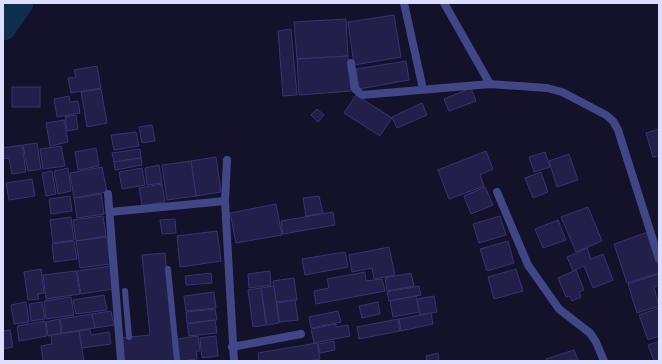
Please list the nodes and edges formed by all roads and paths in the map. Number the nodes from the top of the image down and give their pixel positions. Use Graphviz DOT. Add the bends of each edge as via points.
graph roads {
  1 [pos="404,3"];
  2 [pos="444,3"];
  3 [pos="351,63"];
  4 [pos="490,84"];
  5 [pos="423,89"];
  6 [pos="227,160"];
  7 [pos="497,192"];
  8 [pos="108,194"];
  9 [pos="225,201"];
  10 [pos="110,212"];
  11 [pos="659,259"];
  12 [pos="168,269"];
  13 [pos="126,291"];
  14 [pos="302,334"];
  15 [pos="129,337"];
  16 [pos="232,347"];
  17 [pos="121,361"];
  18 [pos="177,361"];
  19 [pos="234,361"];
  20 [pos="604,361"];
  1 -- 5 [label="street"];
  2 -- 4 [label="street"];
  3 -- 5 [label="street" via="355,89 362,95"];
  4 -- 5 [label="street"];
  4 -- 11 [label="street" via="547,88 562,92 613,121"];
  6 -- 9 [label="street"];
  7 -- 20 [label="street" via="528,265 559,309 590,333"];
  8 -- 10 [label="street"];
  9 -- 10 [label="street"];
  9 -- 16 [label="street"];
  10 -- 17 [label="street"];
  12 -- 18 [label="lane"];
  13 -- 15 [label="lane"];
  14 -- 16 [label="street"];
  16 -- 19 [label="street"];
}
